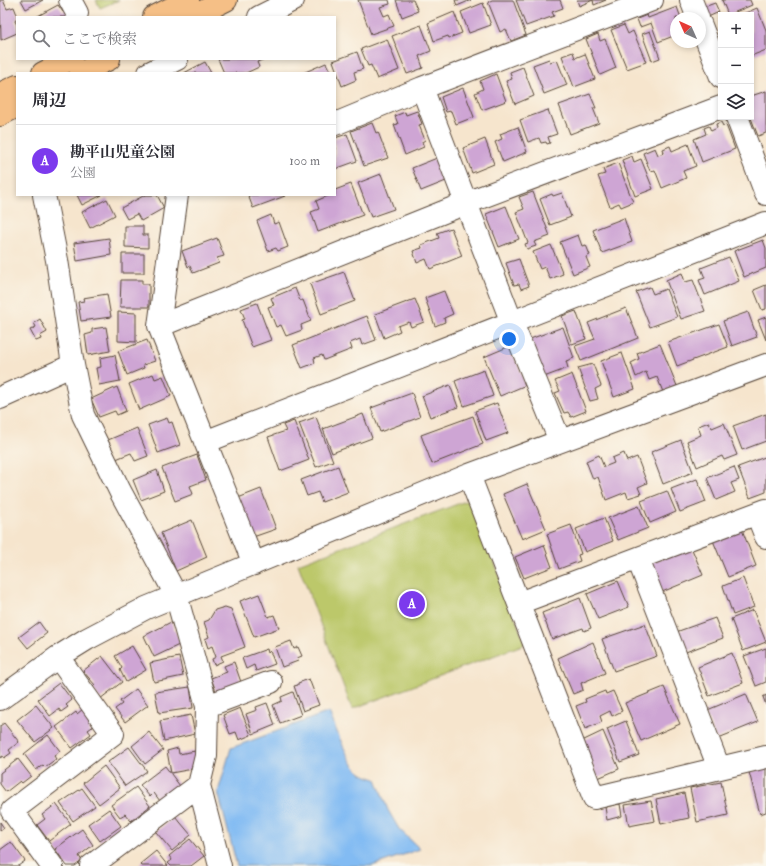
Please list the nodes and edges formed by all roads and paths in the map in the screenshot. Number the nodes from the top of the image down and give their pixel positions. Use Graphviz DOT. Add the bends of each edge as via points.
graph roads {
  1 [pos="188,0"];
  2 [pos="226,0"];
  3 [pos="293,0"];
  4 [pos="652,0"];
  5 [pos="691,0"];
  6 [pos="696,12"];
  7 [pos="156,16"];
  8 [pos="194,16"];
  9 [pos="261,16"];
  10 [pos="706,38"];
  11 [pos="69,60"];
  12 [pos="107,60"];
  13 [pos="175,60"];
  14 [pos="718,69"];
  15 [pos="45,72"];
  16 [pos="84,72"];
  17 [pos="151,72"];
  18 [pos="16,86"];
  19 [pos="422,88"];
  20 [pos="0,94"];
  21 [pos="16,107"];
  22 [pos="718,108"];
  23 [pos="0,115"];
  24 [pos="738,120"];
  25 [pos="336,124"];
  26 [pos="766,194"];
  27 [pos="44,196"];
  28 [pos="177,196"];
  29 [pos="466,203"];
  30 [pos="766,223"];
  31 [pos="512,323"];
  32 [pos="159,326"];
  33 [pos="73,365"];
  34 [pos="766,365"];
  35 [pos="0,398"];
  36 [pos="560,441"];
  37 [pos="205,442"];
  38 [pos="469,475"];
  39 [pos="761,512"];
  40 [pos="766,538"];
  41 [pos="638,559"];
  42 [pos="254,564"];
  43 [pos="176,595"];
  44 [pos="519,603"];
  45 [pos="58,657"];
  46 [pos="271,682"];
  47 [pos="0,699"];
  48 [pos="207,706"];
  49 [pos="766,757"];
  50 [pos="719,768"];
  51 [pos="198,785"];
  52 [pos="52,866"];
  53 [pos="91,866"];
  54 [pos="220,866"];
  1 -- 7 [label="main road"];
  2 -- 8 [label="main road"];
  3 -- 9 [label="street"];
  4 -- 19 [label="street"];
  5 -- 6 [label="street"];
  10 -- 14 [label="street"];
  11 -- 15 [label="main road"];
  12 -- 16 [label="main road"];
  13 -- 17 [label="street"];
  18 -- 20 [label="main road"];
  19 -- 25 [label="street"];
  19 -- 29 [label="street"];
  21 -- 23 [label="main road"];
  22 -- 29 [label="street"];
  24 -- 26 [label="street"];
  27 -- 33 [label="street"];
  28 -- 32 [label="street"];
  29 -- 31 [label="street"];
  29 -- 32 [label="street"];
  30 -- 31 [label="street"];
  31 -- 36 [label="street"];
  31 -- 37 [label="street"];
  32 -- 37 [label="street"];
  33 -- 35 [label="street"];
  33 -- 43 [label="street" via="83,415 120,491"];
  34 -- 36 [label="street"];
  36 -- 38 [label="street"];
  37 -- 42 [label="street"];
  38 -- 42 [label="street"];
  38 -- 44 [label="street"];
  39 -- 40 [label="street"];
  39 -- 41 [label="street"];
  41 -- 44 [label="street"];
  41 -- 50 [label="street"];
  42 -- 43 [label="street"];
  43 -- 45 [label="street" via="116,623"];
  43 -- 48 [label="street"];
  44 -- 50 [label="street" via="594,798"];
  45 -- 47 [label="street"];
  45 -- 52 [label="street" via="113,734 12,811"];
  46 -- 48 [label="street"];
  48 -- 51 [label="street" via="206,756"];
  49 -- 50 [label="street"];
  51 -- 53 [label="street"];
  51 -- 54 [label="street"];
}
